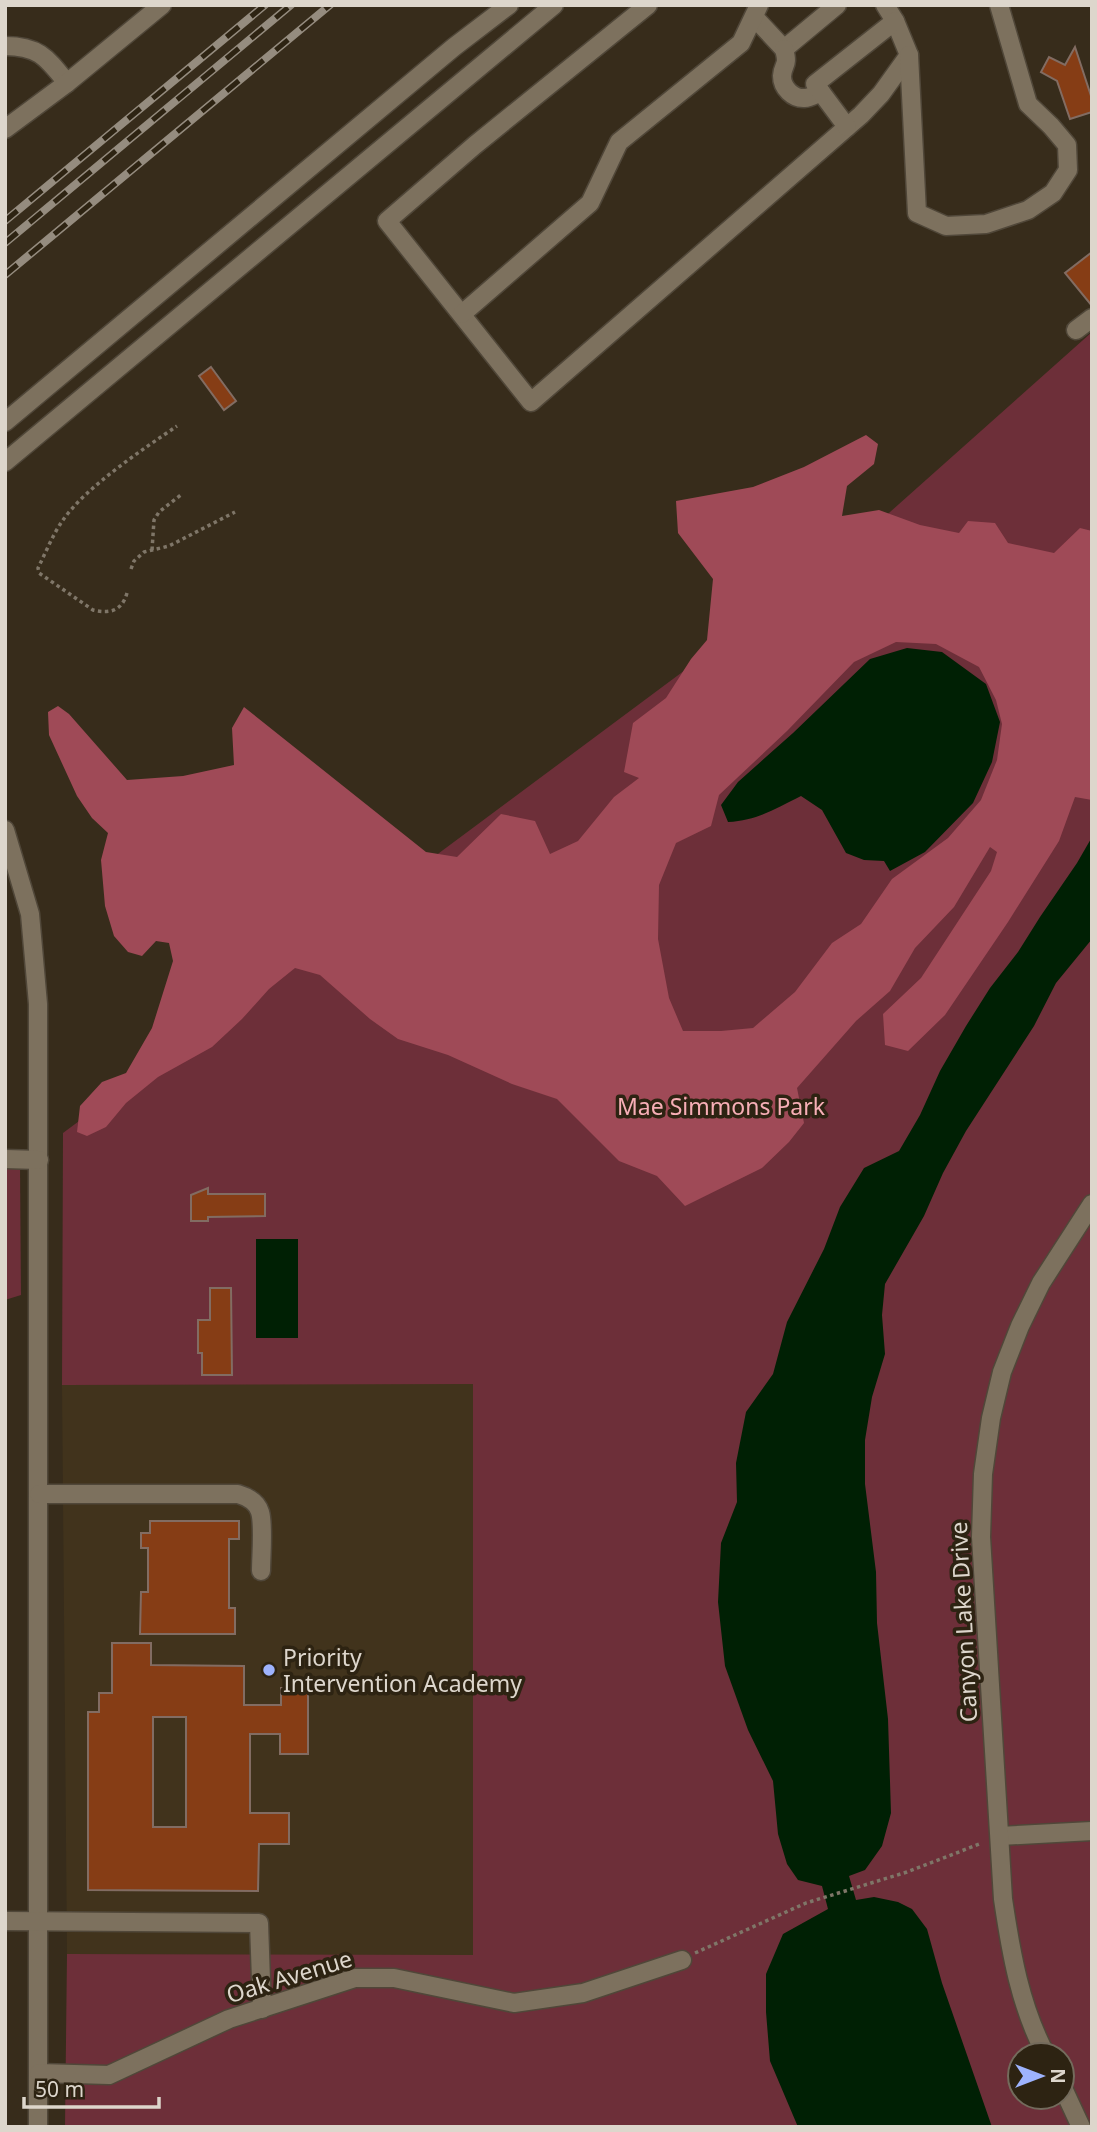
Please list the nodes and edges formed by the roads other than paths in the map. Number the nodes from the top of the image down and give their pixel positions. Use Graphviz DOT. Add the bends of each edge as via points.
graph roads {
  1 [pos="162,5"];
  2 [pos="509,5"];
  3 [pos="554,5"];
  4 [pos="648,5"];
  5 [pos="837,5"];
  6 [pos="885,5"];
  7 [pos="999,5"];
  8 [pos="756,11"];
  9 [pos="895,21"];
  10 [pos="5,46"];
  11 [pos="784,49"];
  12 [pos="909,55"];
  13 [pos="67,83"];
  14 [pos="821,92"];
  15 [pos="847,127"];
  16 [pos="5,129"];
  17 [pos="462,314"];
  18 [pos="1092,318"];
  19 [pos="1076,330"];
  20 [pos="5,422"];
  21 [pos="5,462"];
  22 [pos="5,830"];
  23 [pos="5,1159"];
  24 [pos="39,1160"];
  25 [pos="1092,1204"];
  26 [pos="39,1494"];
  27 [pos="261,1571"];
  28 [pos="1092,1831"];
  29 [pos="1000,1836"];
  30 [pos="5,1922"];
  31 [pos="39,1922"];
  32 [pos="681,1959"];
  33 [pos="262,2009"];
  34 [pos="1040,2041"];
  35 [pos="39,2073"];
  36 [pos="1074,2111"];
  37 [pos="38,2127"];
  38 [pos="1081,2127"];
  1 -- 13 [label="street"];
  2 -- 20 [label="street"];
  3 -- 21 [label="street"];
  4 -- 17 [label="street" via="387,221"];
  5 -- 11 [label="street"];
  6 -- 9 [label="street"];
  7 -- 12 [label="street" via="1028,104 1067,145 1068,170 1053,193 1028,210 986,224 946,226 917,213"];
  8 -- 11 [label="street"];
  8 -- 17 [label="street" via="741,43 619,142 590,203"];
  9 -- 12 [label="street"];
  9 -- 14 [label="street" via="815,84"];
  10 -- 13 [label="street" via="32,48 48,59"];
  11 -- 14 [label="street" via="788,61 782,75 785,87 794,96 806,98"];
  12 -- 15 [label="street" via="881,94"];
  13 -- 16 [label="street"];
  14 -- 15 [label="street"];
  15 -- 17 [label="street" via="531,402"];
  18 -- 19 [label="street"];
  22 -- 24 [label="street" via="30,914 35,958"];
  23 -- 24 [label="street"];
  24 -- 26 [label="street"];
  25 -- 29 [label="street, Canyon Lake Drive" via="1041,1283 1020,1326 999,1384 982,1474 981,1537"];
  26 -- 27 [label="street" via="245,1496 260,1513"];
  26 -- 31 [label="street"];
  28 -- 29 [label="street"];
  29 -- 34 [label="street, Canyon Lake Drive" via="1011,1954 1021,1995"];
  30 -- 31 [label="street"];
  31 -- 33 [label="street" via="259,1923"];
  31 -- 35 [label="street"];
  32 -- 33 [label="street, Oak Avenue" via="583,1993 514,2003 394,1978 355,1978"];
  33 -- 35 [label="street, Oak Avenue" via="229,2019 109,2075"];
  35 -- 37 [label="street"];
  36 -- 38 [label="street"];
}
